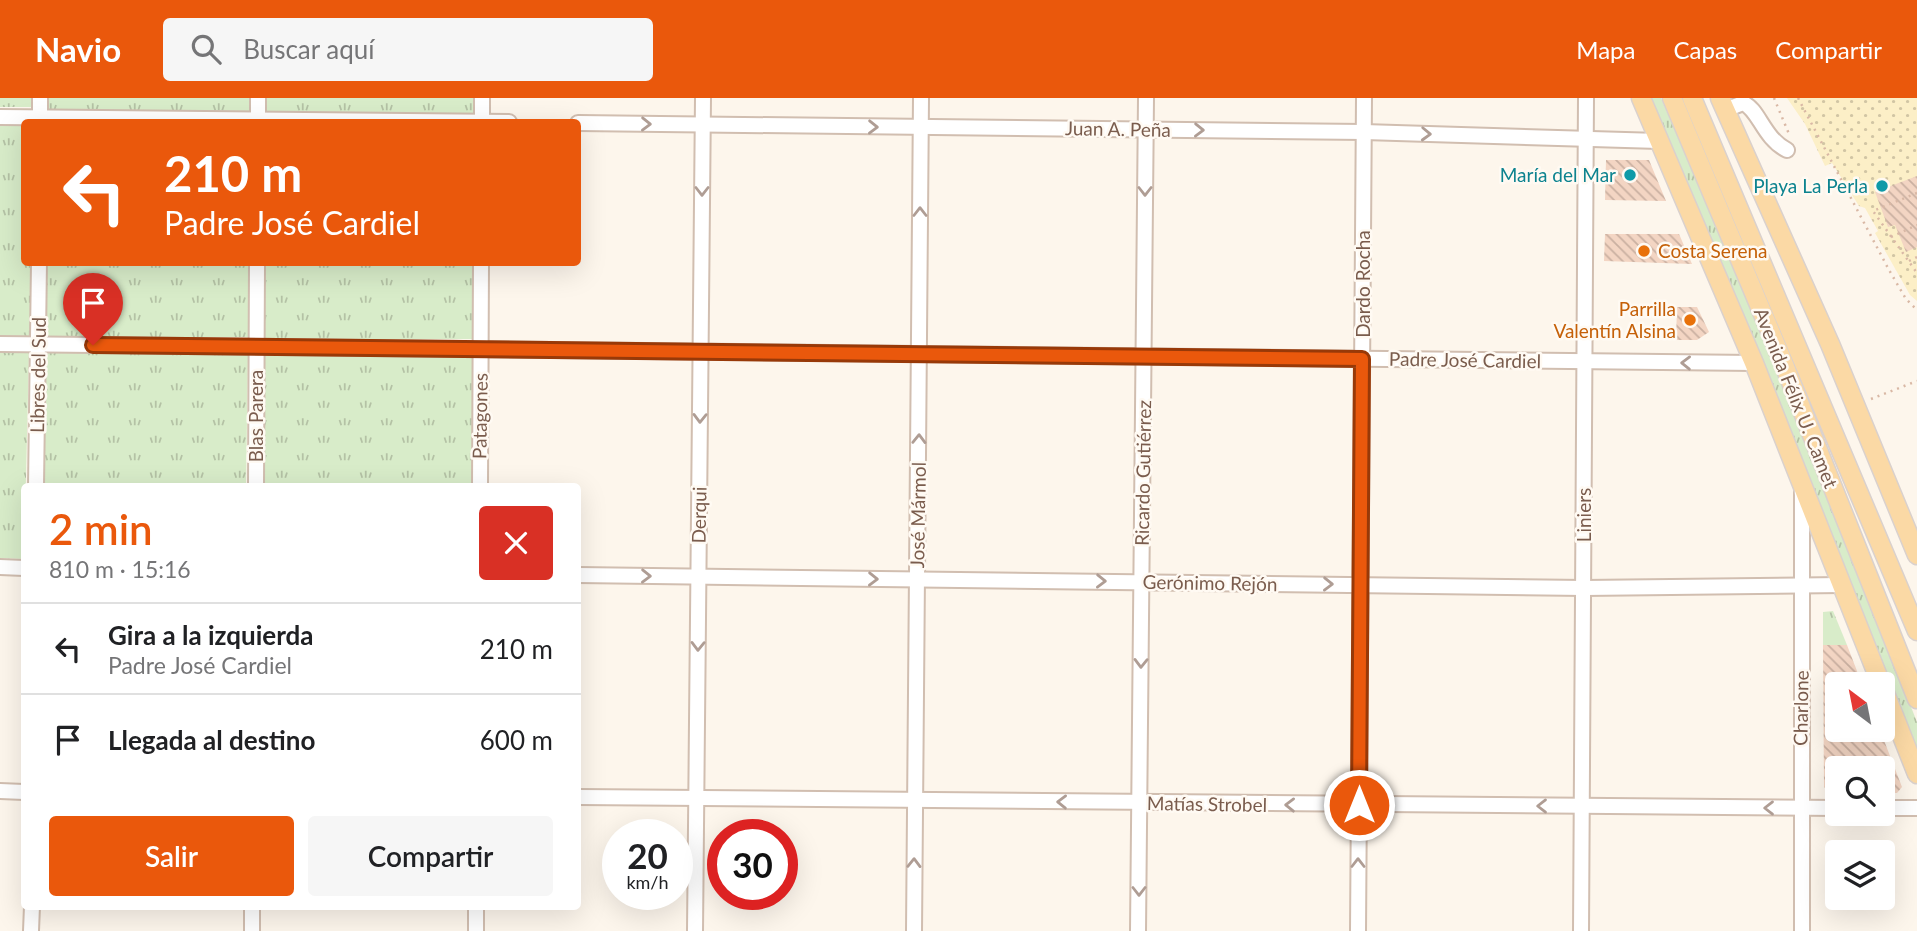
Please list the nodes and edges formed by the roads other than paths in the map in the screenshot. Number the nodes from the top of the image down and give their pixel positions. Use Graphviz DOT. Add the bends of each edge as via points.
graph roads {
  1 [pos="40,98"];
  2 [pos="258,98"];
  3 [pos="482,98"];
  4 [pos="703,98"];
  5 [pos="921,98"];
  6 [pos="1146,98"];
  7 [pos="1364,98"];
  8 [pos="1586,98"];
  9 [pos="1641,98"];
  10 [pos="1672,98"];
  11 [pos="1692,98"];
  12 [pos="1722,104"];
  13 [pos="0,117"];
  14 [pos="27,119"];
  15 [pos="40,119"];
  16 [pos="258,119"];
  17 [pos="482,119"];
  18 [pos="581,123"];
  19 [pos="702,125"];
  20 [pos="921,127"];
  21 [pos="1146,130"];
  22 [pos="1364,132"];
  23 [pos="1587,139"];
  24 [pos="1659,141"];
  25 [pos="1787,150"];
  26 [pos="39,266"];
  27 [pos="257,266"];
  28 [pos="481,266"];
  29 [pos="0,344"];
  30 [pos="38,344"];
  31 [pos="257,347"];
  32 [pos="481,349"];
  33 [pos="701,351"];
  34 [pos="919,354"];
  35 [pos="1144,356"];
  36 [pos="1362,359"];
  37 [pos="1586,361"];
  38 [pos="1754,363"];
  39 [pos="36,483"];
  40 [pos="256,483"];
  41 [pos="480,483"];
  42 [pos="1802,484"];
  43 [pos="1917,555"];
  44 [pos="0,567"];
  45 [pos="21,568"];
  46 [pos="581,575"];
  47 [pos="698,576"];
  48 [pos="917,579"];
  49 [pos="1142,582"];
  50 [pos="1360,585"];
  51 [pos="1842,585"];
  52 [pos="1802,586"];
  53 [pos="1584,587"];
  54 [pos="1917,631"];
  55 [pos="1876,672"];
  56 [pos="1917,699"];
  57 [pos="1895,719"];
  58 [pos="1917,774"];
  59 [pos="0,791"];
  60 [pos="21,792"];
  61 [pos="581,797"];
  62 [pos="696,799"];
  63 [pos="915,801"];
  64 [pos="1139,803"];
  65 [pos="1359,805"];
  66 [pos="1582,806"];
  67 [pos="1800,808"];
  68 [pos="1825,808"];
  69 [pos="1895,808"];
  70 [pos="1917,808"];
  71 [pos="32,910"];
  72 [pos="252,910"];
  73 [pos="476,910"];
  74 [pos="32,931"];
  75 [pos="252,931"];
  76 [pos="476,931"];
  77 [pos="695,931"];
  78 [pos="914,931"];
  79 [pos="1138,931"];
  80 [pos="1358,931"];
  81 [pos="1581,931"];
  82 [pos="1802,931"];
  1 -- 15 [label="street"];
  2 -- 16 [label="street"];
  3 -- 17 [label="street"];
  4 -- 19 [label="street, Derqui"];
  5 -- 20 [label="street, José Mármol"];
  6 -- 21 [label="street, Ricardo Gutiérrez"];
  7 -- 22 [label="street, Dardo Rocha"];
  8 -- 23 [label="street, Liniers"];
  9 -- 24 [label="main road, Avenida Félix U. Camet"];
  10 -- 56 [label="main road, Avenida Félix U. Camet"];
  11 -- 54 [label="main road, Avenida Félix U. Camet"];
  12 -- 25 [label="street" via="1748,105 1763,130"];
  12 -- 43 [label="main road" via="1830,344"];
  13 -- 14 [label="street"];
  18 -- 19 [label="street, Juan A. Peña, one-way"];
  19 -- 20 [label="street, Juan A. Peña, one-way"];
  19 -- 33 [label="street, Derqui, one-way"];
  20 -- 21 [label="street, Juan A. Peña"];
  34 -- 20 [label="street, José Mármol, one-way"];
  21 -- 22 [label="street, Juan A. Peña, one-way"];
  21 -- 35 [label="street, Ricardo Gutiérrez, one-way"];
  22 -- 23 [label="street, Juan A. Peña, one-way"];
  22 -- 36 [label="street, Dardo Rocha"];
  23 -- 24 [label="street, Juan A. Peña"];
  23 -- 37 [label="street, Liniers"];
  24 -- 38 [label="main road, Avenida Félix U. Camet"];
  26 -- 30 [label="street, Libres del Sud"];
  27 -- 31 [label="street, Blas Parera"];
  28 -- 32 [label="street, Patagones"];
  29 -- 30 [label="street, Padre José Cardiel"];
  30 -- 31 [label="street, Padre José Cardiel"];
  30 -- 39 [label="street, Libres del Sud"];
  31 -- 32 [label="street, Padre José Cardiel"];
  31 -- 40 [label="street, Blas Parera"];
  32 -- 33 [label="street, Padre José Cardiel"];
  32 -- 41 [label="street, Patagones"];
  33 -- 34 [label="street, Padre José Cardiel"];
  33 -- 47 [label="street, Derqui, one-way"];
  34 -- 35 [label="street, Padre José Cardiel"];
  48 -- 34 [label="street, José Mármol, one-way"];
  35 -- 36 [label="street, Padre José Cardiel"];
  35 -- 49 [label="street, Ricardo Gutiérrez"];
  36 -- 37 [label="street, Padre José Cardiel"];
  36 -- 50 [label="street, Dardo Rocha"];
  38 -- 37 [label="street, Padre José Cardiel, one-way"];
  37 -- 53 [label="street, Liniers"];
  38 -- 42 [label="main road, Avenida Félix U. Camet"];
  42 -- 51 [label="main road, Avenida Félix U. Camet"];
  42 -- 52 [label="street, Charlone"];
  44 -- 45 [label="street"];
  46 -- 47 [label="street, Gerónimo Rejón, one-way"];
  47 -- 48 [label="street, Gerónimo Rejón, one-way"];
  47 -- 62 [label="street, Derqui, one-way"];
  48 -- 49 [label="street, Gerónimo Rejón, one-way"];
  48 -- 63 [label="street, José Mármol"];
  49 -- 50 [label="street, Gerónimo Rejón, one-way"];
  49 -- 64 [label="street, Ricardo Gutiérrez, one-way"];
  50 -- 53 [label="street, Gerónimo Rejón"];
  50 -- 65 [label="street, Dardo Rocha"];
  51 -- 52 [label="street, Gerónimo Rejón"];
  51 -- 55 [label="main road, Avenida Félix U. Camet"];
  52 -- 53 [label="street, Gerónimo Rejón"];
  52 -- 67 [label="street, Charlone"];
  53 -- 66 [label="street, Liniers"];
  57 -- 58 [label="main road, Avenida Félix U. Camet"];
  59 -- 60 [label="street"];
  61 -- 62 [label="street, Matías Strobel"];
  62 -- 63 [label="street, Matías Strobel"];
  62 -- 77 [label="street, Derqui"];
  64 -- 63 [label="street, Matías Strobel, one-way"];
  78 -- 63 [label="street, José Mármol, one-way"];
  65 -- 64 [label="street, Matías Strobel, one-way"];
  64 -- 79 [label="street, Ricardo Gutiérrez, one-way"];
  66 -- 65 [label="street, Matías Strobel, one-way"];
  80 -- 65 [label="street, Dardo Rocha, one-way"];
  67 -- 66 [label="street, Matías Strobel, one-way"];
  66 -- 81 [label="street, Liniers"];
  67 -- 68 [label="street, Matías Strobel"];
  67 -- 82 [label="street, Charlone"];
  69 -- 70 [label="street"];
  71 -- 74 [label="street"];
  72 -- 75 [label="street"];
  73 -- 76 [label="street"];
}
